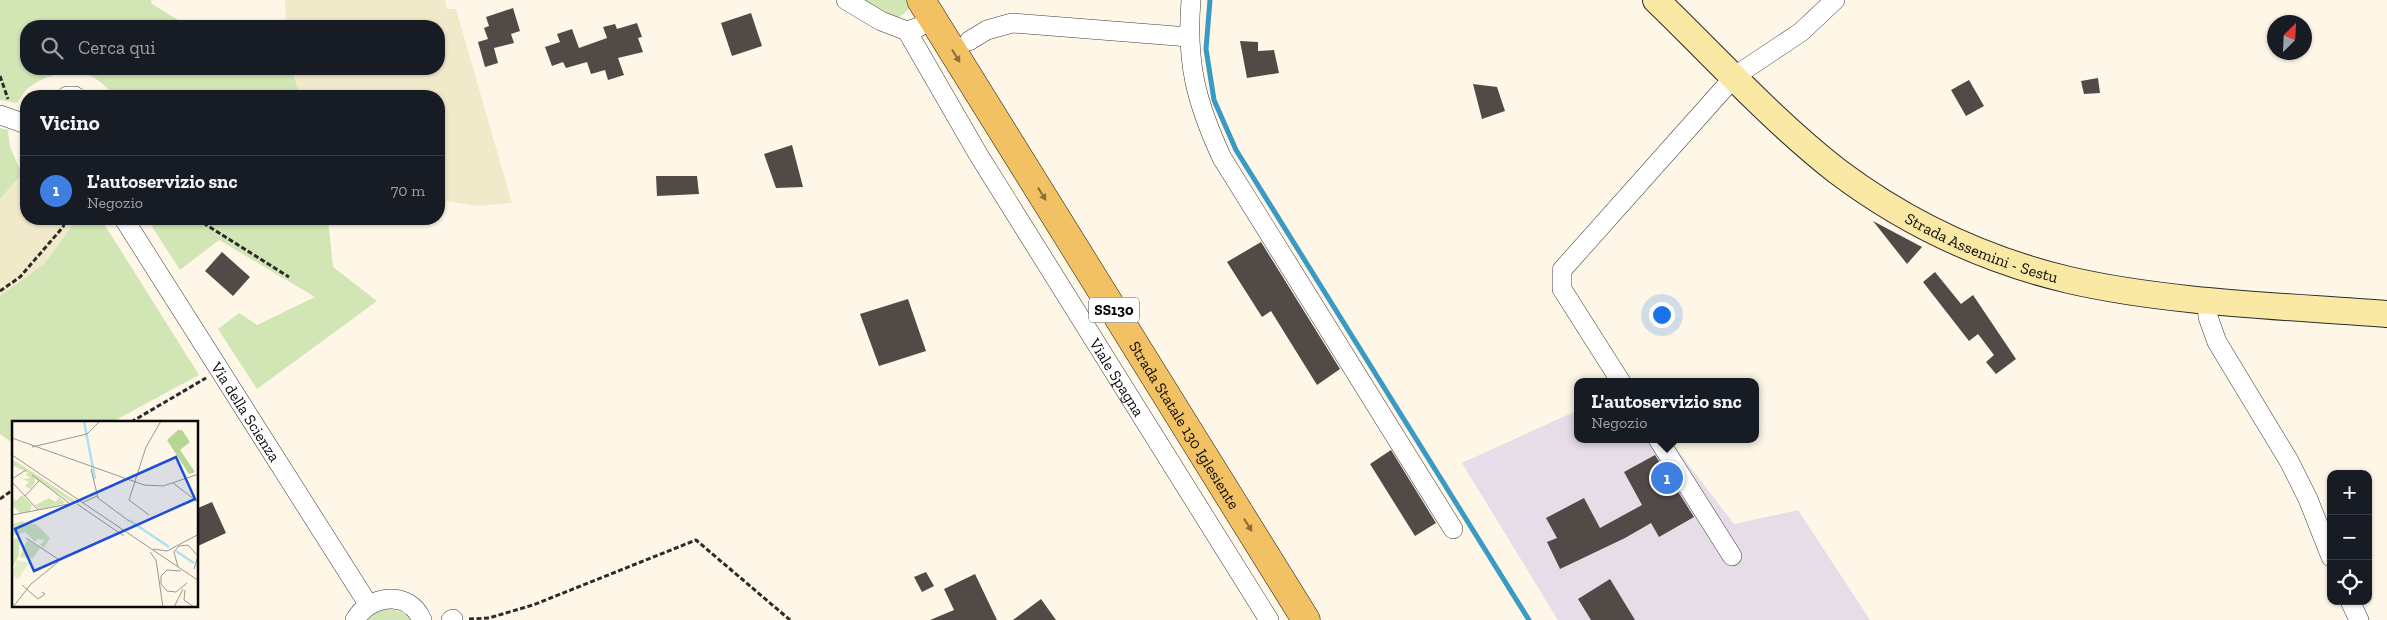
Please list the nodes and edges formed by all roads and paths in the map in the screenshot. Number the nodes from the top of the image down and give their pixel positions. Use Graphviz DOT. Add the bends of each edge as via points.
graph roads {
  1 [pos="846,0"];
  2 [pos="1191,0"];
  3 [pos="1656,0"];
  4 [pos="1836,0"];
  5 [pos="933,7"];
  6 [pos="907,31"];
  7 [pos="1189,37"];
  8 [pos="969,41"];
  9 [pos="0,76"];
  10 [pos="1735,76"];
  11 [pos="3,116"];
  12 [pos="20,122"];
  13 [pos="64,225"];
  14 [pos="128,225"];
  15 [pos="207,225"];
  16 [pos="289,277"];
  17 [pos="0,291"];
  18 [pos="2206,299"];
  19 [pos="2387,314"];
  20 [pos="219,369"];
  21 [pos="1618,378"];
  22 [pos="133,421"];
  23 [pos="1661,443"];
  24 [pos="12,490"];
  25 [pos="0,499"];
  26 [pos="1453,529"];
  27 [pos="2327,547"];
  28 [pos="1732,556"];
  29 [pos="368,604"];
  30 [pos="2352,605"];
  31 [pos="355,620"];
  32 [pos="422,620"];
  33 [pos="452,620"];
  34 [pos="790,620"];
  35 [pos="1269,620"];
  36 [pos="1306,620"];
  37 [pos="1328,620"];
  38 [pos="2359,620"];
  1 -- 6 [label="street" via="881,21"];
  2 -- 7 [label="street"];
  3 -- 10 [label="street, Strada Assemini - Sestu"];
  4 -- 10 [label="street" via="1801,32"];
  5 -- 6 [label="street"];
  5 -- 8 [label="main road, Strada Statale 130 Iglesiente / SS130"];
  5 -- 36 [label="main road, Strada Statale 130 Iglesiente / SS130, one-way"];
  6 -- 35 [label="street, Viale Spagna" via="984,162"];
  7 -- 8 [label="street" via="1012,23 987,30"];
  7 -- 26 [label="street" via="1193,78 1203,117 1222,158"];
  8 -- 37 [label="main road, Strada Statale 130 Iglesiente / SS130"];
  9 -- 11 [label="path" via="9,104"];
  10 -- 18 [label="street, Strada Assemini - Sestu" via="1838,171 1903,215 1962,245 2070,280 2135,292"];
  10 -- 21 [label="street" via="1562,270 1562,289"];
  11 -- 12 [label="street"];
  13 -- 17 [label="path" via="20,277"];
  14 -- 20 [label="street, Via della Scienza"];
  15 -- 16 [label="path"];
  18 -- 19 [label="street, Strada Assemini - Sestu"];
  18 -- 27 [label="street" via="2208,317 2217,342 2290,461"];
  20 -- 22 [label="path"];
  20 -- 29 [label="street, Via della Scienza"];
  23 -- 28 [label="street"];
  24 -- 25 [label="path"];
  29 -- 31 [label="street"];
  29 -- 32 [label="street" via="390,598 402,601 412,607"];
  30 -- 38 [label="street"];
  33 -- 34 [label="path" via="489,618 533,605 696,540"];
}
